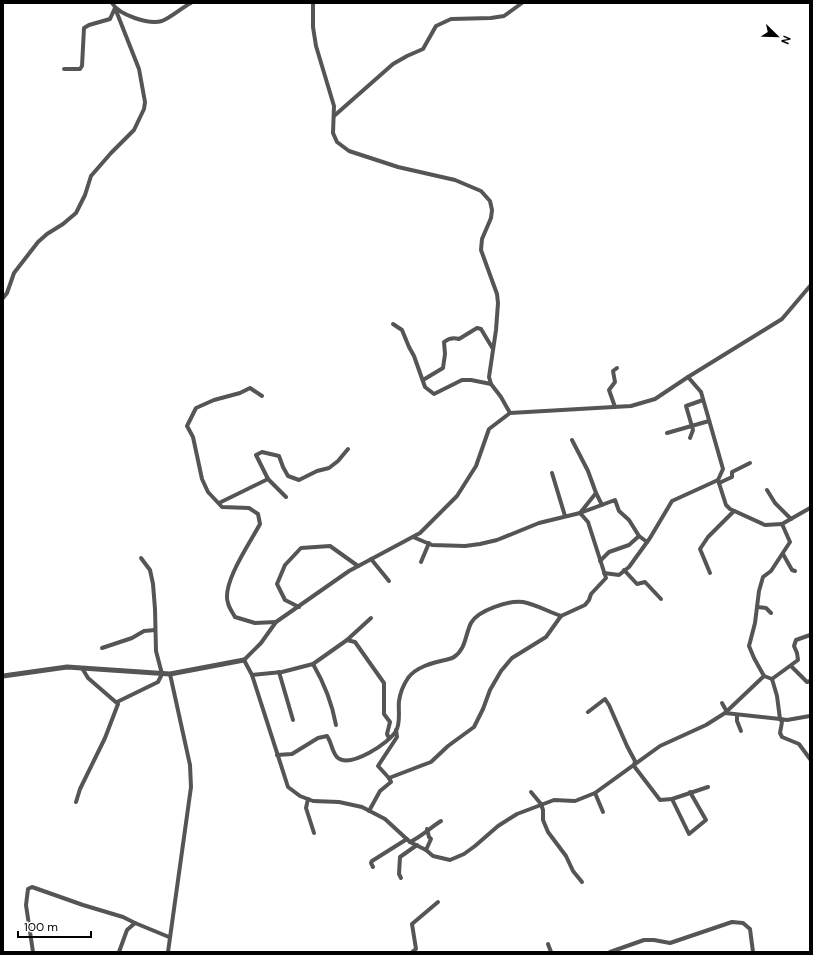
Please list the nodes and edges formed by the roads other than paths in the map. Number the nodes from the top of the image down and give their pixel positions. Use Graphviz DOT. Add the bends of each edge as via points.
graph roads {
  1 [pos="112,3"];
  2 [pos="191,3"];
  3 [pos="313,3"];
  4 [pos="522,3"];
  5 [pos="115,8"];
  6 [pos="64,69"];
  7 [pos="334,116"];
  8 [pos="810,286"];
  9 [pos="3,298"];
  10 [pos="393,324"];
  11 [pos="494,349"];
  12 [pos="617,368"];
  13 [pos="688,377"];
  14 [pos="423,380"];
  15 [pos="491,384"];
  16 [pos="262,396"];
  17 [pos="703,400"];
  18 [pos="614,407"];
  19 [pos="510,413"];
  20 [pos="709,421"];
  21 [pos="691,426"];
  22 [pos="667,433"];
  23 [pos="690,438"];
  24 [pos="572,440"];
  25 [pos="348,449"];
  26 [pos="750,463"];
  27 [pos="552,474"];
  28 [pos="268,478"];
  29 [pos="718,482"];
  30 [pos="767,490"];
  31 [pos="596,493"];
  32 [pos="286,497"];
  33 [pos="219,503"];
  34 [pos="602,505"];
  35 [pos="810,508"];
  36 [pos="734,511"];
  37 [pos="580,513"];
  38 [pos="565,516"];
  39 [pos="791,519"];
  40 [pos="782,524"];
  41 [pos="412,536"];
  42 [pos="639,536"];
  43 [pos="647,542"];
  44 [pos="429,544"];
  45 [pos="783,554"];
  46 [pos="141,558"];
  47 [pos="371,559"];
  48 [pos="600,561"];
  49 [pos="421,562"];
  50 [pos="358,566"];
  51 [pos="624,570"];
  52 [pos="795,570"];
  53 [pos="604,573"];
  54 [pos="710,573"];
  55 [pos="389,581"];
  56 [pos="661,599"];
  57 [pos="299,607"];
  58 [pos="757,607"];
  59 [pos="772,613"];
  60 [pos="561,616"];
  61 [pos="371,618"];
  62 [pos="276,622"];
  63 [pos="154,630"];
  64 [pos="810,634"];
  65 [pos="347,640"];
  66 [pos="102,648"];
  67 [pos="244,660"];
  68 [pos="313,664"];
  69 [pos="791,666"];
  70 [pos="82,668"];
  71 [pos="279,672"];
  72 [pos="162,674"];
  73 [pos="170,674"];
  74 [pos="252,675"];
  75 [pos="3,676"];
  76 [pos="764,676"];
  77 [pos="772,679"];
  78 [pos="810,681"];
  79 [pos="117,702"];
  80 [pos="722,703"];
  81 [pos="588,712"];
  82 [pos="726,712"];
  83 [pos="737,715"];
  84 [pos="810,716"];
  85 [pos="780,719"];
  86 [pos="293,720"];
  87 [pos="336,725"];
  88 [pos="396,730"];
  89 [pos="741,731"];
  90 [pos="389,738"];
  91 [pos="277,755"];
  92 [pos="810,760"];
  93 [pos="634,766"];
  94 [pos="389,778"];
  95 [pos="708,787"];
  96 [pos="531,792"];
  97 [pos="690,792"];
  98 [pos="595,793"];
  99 [pos="308,799"];
  100 [pos="672,799"];
  101 [pos="76,802"];
  102 [pos="541,804"];
  103 [pos="369,811"];
  104 [pos="603,812"];
  105 [pos="441,821"];
  106 [pos="427,829"];
  107 [pos="314,833"];
  108 [pos="409,840"];
  109 [pos="417,845"];
  110 [pos="426,850"];
  111 [pos="373,867"];
  112 [pos="402,878"];
  113 [pos="582,882"];
  114 [pos="438,902"];
  115 [pos="135,922"];
  116 [pos="169,937"];
  117 [pos="548,944"];
  118 [pos="33,952"];
  119 [pos="119,952"];
  120 [pos="168,952"];
  121 [pos="412,952"];
  122 [pos="551,952"];
  123 [pos="610,952"];
  124 [pos="753,952"];
  1 -- 5 [label="street"];
  2 -- 5 [label="street" via="157,22 132,18"];
  3 -- 7 [label="street" via="316,46 334,106"];
  4 -- 7 [label="street" via="504,16 451,19 436,26 423,49 393,64"];
  5 -- 6 [label="street" via="110,19 84,28 80,69"];
  5 -- 9 [label="street" via="139,69 144,109 134,130 91,176 76,213 38,242 14,273"];
  7 -- 11 [label="street" via="333,133 336,142 349,151 398,167 455,180 481,191 490,200 491,218 482,239 481,250 497,294 498,313"];
  8 -- 13 [label="street" via="782,319"];
  10 -- 14 [label="street" via="402,330"];
  11 -- 14 [label="street" via="481,329 477,328 459,339 454,337 447,340 444,342 443,368"];
  11 -- 15 [label="street" via="489,377"];
  12 -- 18 [label="street" via="613,371 615,382 609,390"];
  13 -- 17 [label="street" via="702,392"];
  13 -- 18 [label="street" via="655,399 631,406"];
  14 -- 15 [label="street" via="425,387 434,394 462,380"];
  15 -- 19 [label="street"];
  16 -- 33 [label="street" via="250,388 214,400 196,408 187,426 193,437 202,479 208,492"];
  17 -- 20 [label="street"];
  17 -- 21 [label="street" via="686,406"];
  18 -- 19 [label="street"];
  19 -- 41 [label="street" via="489,429 476,466 456,496 420,532"];
  20 -- 21 [label="street"];
  20 -- 29 [label="street" via="723,469"];
  21 -- 22 [label="street"];
  21 -- 23 [label="street" via="693,430"];
  24 -- 31 [label="street"];
  25 -- 28 [label="street" via="329,468 299,480 288,476 279,456 262,452 256,455"];
  26 -- 29 [label="street" via="732,472 732,477"];
  27 -- 38 [label="street"];
  28 -- 32 [label="street"];
  28 -- 33 [label="street"];
  29 -- 36 [label="street" via="726,505"];
  29 -- 43 [label="street" via="672,501"];
  30 -- 39 [label="street" via="775,503"];
  31 -- 34 [label="street"];
  31 -- 37 [label="street"];
  33 -- 62 [label="street" via="222,507 249,508 258,514 260,524 235,568 228,589 227,602 235,617 255,623"];
  34 -- 37 [label="street"];
  34 -- 42 [label="street" via="615,500 619,511 629,520"];
  35 -- 39 [label="street"];
  36 -- 40 [label="street" via="765,525"];
  36 -- 54 [label="street" via="708,537 700,549"];
  37 -- 38 [label="street"];
  37 -- 48 [label="street" via="588,522"];
  38 -- 44 [label="street" via="480,544"];
  39 -- 40 [label="street"];
  40 -- 45 [label="street" via="790,542"];
  41 -- 44 [label="street"];
  41 -- 47 [label="street"];
  42 -- 43 [label="street"];
  42 -- 48 [label="street" via="629,546 609,552"];
  43 -- 51 [label="street"];
  44 -- 49 [label="street"];
  45 -- 52 [label="street" via="792,570"];
  45 -- 58 [label="street" via="771,571 763,577"];
  46 -- 63 [label="street" via="150,570 153,584"];
  47 -- 50 [label="street"];
  47 -- 55 [label="street"];
  48 -- 53 [label="street"];
  50 -- 57 [label="street"];
  50 -- 57 [label="street" via="330,546 301,548 285,565 277,584 285,600"];
  51 -- 53 [label="street" via="619,574"];
  51 -- 56 [label="street" via="636,584 645,582"];
  53 -- 60 [label="street" via="606,578 591,594 585,605"];
  57 -- 62 [label="street"];
  58 -- 59 [label="street" via="766,608"];
  58 -- 76 [label="street" via="748,646"];
  60 -- 88 [label="street" via="522,602 502,604 481,614 473,620 463,649 459,653 415,671 406,680 400,696"];
  60 -- 94 [label="street" via="546,637 512,658 501,671 474,727 431,762"];
  61 -- 65 [label="street"];
  62 -- 67 [label="street" via="261,643"];
  63 -- 66 [label="street" via="144,631"];
  63 -- 72 [label="street"];
  64 -- 69 [label="street" via="796,640 794,646 798,660"];
  65 -- 68 [label="street"];
  65 -- 90 [label="street" via="355,642 384,683 384,714 390,722 387,734"];
  67 -- 73 [label="street"];
  67 -- 74 [label="street"];
  68 -- 71 [label="street"];
  68 -- 87 [label="street" via="331,703"];
  69 -- 77 [label="street"];
  69 -- 78 [label="street" via="807,682"];
  70 -- 72 [label="street"];
  70 -- 75 [label="street" via="67,667"];
  70 -- 79 [label="street" via="88,678"];
  71 -- 74 [label="street"];
  71 -- 86 [label="street"];
  72 -- 73 [label="street"];
  72 -- 79 [label="street" via="158,682"];
  73 -- 116 [label="street" via="190,765 191,787"];
  74 -- 91 [label="street"];
  76 -- 77 [label="street"];
  76 -- 82 [label="street"];
  77 -- 85 [label="street" via="778,696"];
  79 -- 101 [label="street"];
  80 -- 82 [label="street"];
  81 -- 93 [label="street" via="605,698 635,761"];
  82 -- 83 [label="street"];
  82 -- 93 [label="street" via="706,725 660,746"];
  83 -- 85 [label="street"];
  83 -- 89 [label="street"];
  84 -- 85 [label="street"];
  85 -- 92 [label="street" via="782,737 799,744"];
  88 -- 90 [label="street"];
  88 -- 94 [label="street" via="397,737 378,766"];
  90 -- 91 [label="street" via="372,751 353,759 338,758 328,736 318,738 292,754"];
  91 -- 99 [label="street" via="288,787"];
  93 -- 98 [label="street"];
  93 -- 100 [label="street" via="660,800"];
  94 -- 103 [label="street" via="391,782 380,791"];
  95 -- 97 [label="street"];
  96 -- 102 [label="street"];
  97 -- 100 [label="street"];
  97 -- 100 [label="street" via="706,820 689,834"];
  98 -- 102 [label="street" via="576,801 554,800"];
  98 -- 104 [label="street"];
  99 -- 103 [label="street" via="339,802"];
  99 -- 107 [label="street" via="306,808"];
  102 -- 110 [label="street" via="517,814 464,854 450,860 433,856"];
  102 -- 113 [label="street" via="548,832"];
  103 -- 108 [label="street" via="385,819"];
  105 -- 106 [label="street"];
  106 -- 108 [label="street" via="420,837"];
  106 -- 110 [label="street" via="432,839"];
  108 -- 109 [label="street"];
  108 -- 111 [label="street" via="372,861"];
  109 -- 110 [label="street"];
  109 -- 112 [label="street" via="400,857 399,874"];
  114 -- 121 [label="street" via="412,924 416,949"];
  115 -- 116 [label="street"];
  115 -- 118 [label="street" via="32,887 28,889 26,905"];
  115 -- 119 [label="street" via="128,930"];
  116 -- 120 [label="street"];
  117 -- 122 [label="street"];
  123 -- 124 [label="street" via="644,940 670,943 732,922 743,923 750,929"];
}
